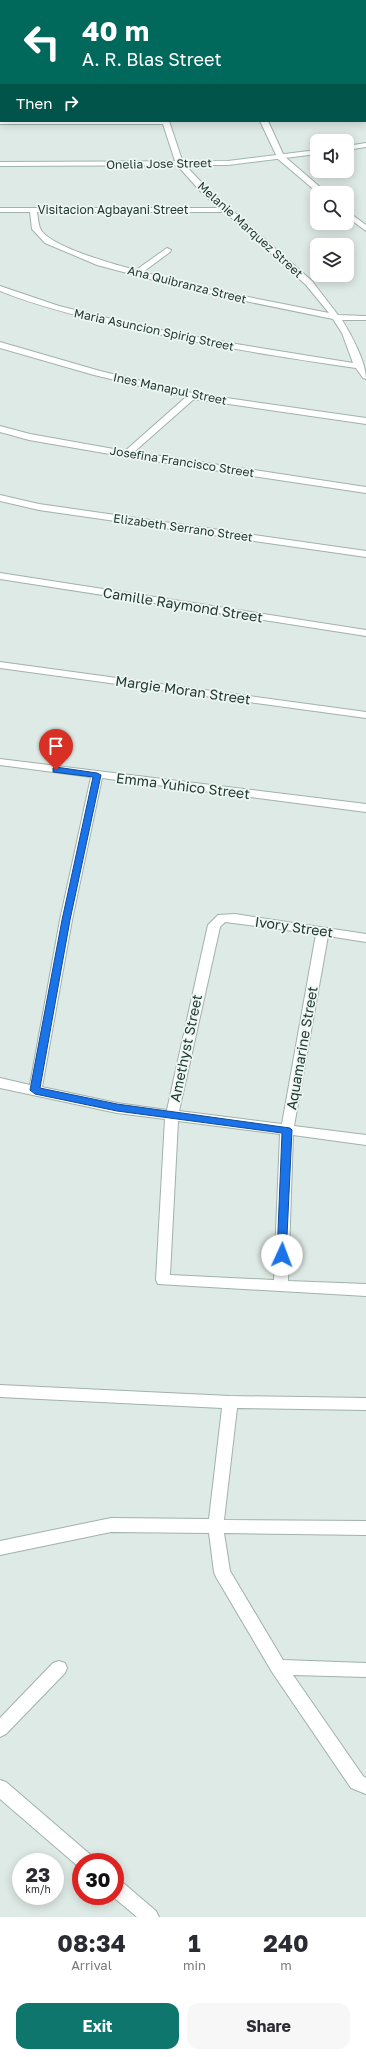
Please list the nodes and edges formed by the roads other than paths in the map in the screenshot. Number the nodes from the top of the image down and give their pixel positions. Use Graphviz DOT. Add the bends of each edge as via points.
graph roads {
  1 [pos="0,122"];
  2 [pos="72,122"];
  3 [pos="165,122"];
  4 [pos="264,122"];
  5 [pos="366,145"];
  6 [pos="354,147"];
  7 [pos="310,153"];
  8 [pos="281,157"];
  9 [pos="0,164"];
  10 [pos="180,164"];
  11 [pos="315,186"];
  12 [pos="0,210"];
  13 [pos="33,210"];
  14 [pos="227,210"];
  15 [pos="354,219"];
  16 [pos="366,229"];
  17 [pos="167,250"];
  18 [pos="136,274"];
  19 [pos="0,288"];
  20 [pos="336,317"];
  21 [pos="366,318"];
  22 [pos="0,345"];
  23 [pos="359,366"];
  24 [pos="366,376"];
  25 [pos="192,396"];
  26 [pos="366,422"];
  27 [pos="0,429"];
  28 [pos="126,454"];
  29 [pos="366,490"];
  30 [pos="0,498"];
  31 [pos="366,554"];
  32 [pos="0,576"];
  33 [pos="366,633"];
  34 [pos="0,665"];
  35 [pos="366,715"];
  36 [pos="0,762"];
  37 [pos="97,775"];
  38 [pos="366,808"];
  39 [pos="222,918"];
  40 [pos="323,931"];
  41 [pos="366,938"];
  42 [pos="0,1083"];
  43 [pos="35,1090"];
  44 [pos="172,1115"];
  45 [pos="287,1130"];
  46 [pos="366,1140"];
  47 [pos="281,1286"];
  48 [pos="366,1290"];
  49 [pos="0,1391"];
  50 [pos="230,1402"];
  51 [pos="366,1404"];
  52 [pos="216,1527"];
  53 [pos="366,1528"];
  54 [pos="0,1548"];
  55 [pos="278,1667"];
  56 [pos="59,1668"];
  57 [pos="366,1670"];
  58 [pos="0,1729"];
  59 [pos="366,1786"];
  60 [pos="0,1788"];
  61 [pos="76,1853"];
  62 [pos="124,1895"];
  63 [pos="150,1917"];
  1 -- 2 [label="street"];
  2 -- 3 [label="street"];
  3 -- 10 [label="street, Melanie Marquez Street"];
  4 -- 8 [label="street"];
  5 -- 6 [label="street"];
  7 -- 8 [label="street, Onelia Jose Street"];
  8 -- 10 [label="street, Onelia Jose Street" via="228,163"];
  8 -- 11 [label="street"];
  9 -- 10 [label="street, Onelia Jose Street"];
  10 -- 14 [label="street, Melanie Marquez Street"];
  12 -- 13 [label="street, Visitacion Agbayani Street"];
  13 -- 14 [label="street, Visitacion Agbayani Street"];
  13 -- 18 [label="street, Ana Quibranza Street" via="36,229 48,242 86,258"];
  14 -- 20 [label="street, Melanie Marquez Street" via="309,283"];
  15 -- 16 [label="street"];
  17 -- 18 [label="street"];
  18 -- 20 [label="street, Ana Quibranza Street" via="242,299"];
  19 -- 23 [label="street, Maria Asuncion Spirig Street" via="46,305 178,338"];
  20 -- 21 [label="street, Ana Quibranza Street"];
  20 -- 23 [label="street, Melanie Marquez Street" via="346,333"];
  22 -- 25 [label="street, Ines Manapul Street" via="97,373"];
  23 -- 24 [label="street, Melanie Marquez Street"];
  25 -- 26 [label="street, Ines Manapul Street"];
  25 -- 28 [label="street"];
  27 -- 28 [label="street, Josefina Francisco Street" via="29,437"];
  28 -- 29 [label="street, Josefina Francisco Street"];
  30 -- 31 [label="street, Elizabeth Serrano Street" via="39,507"];
  32 -- 33 [label="street, Camille Raymond Street"];
  34 -- 35 [label="street, Margie Moran Street"];
  36 -- 37 [label="street, Emma Yuhico Street"];
  37 -- 38 [label="street, Emma Yuhico Street"];
  37 -- 43 [label="street" via="66,920"];
  39 -- 40 [label="street, Ivory Street"];
  39 -- 44 [label="street, Amethyst Street" via="214,925"];
  40 -- 41 [label="street, Ivory Street"];
  40 -- 45 [label="street, Aquamarine Street"];
  42 -- 43 [label="street"];
  43 -- 44 [label="street" via="117,1108"];
  44 -- 45 [label="street"];
  44 -- 47 [label="street, Amethyst Street" via="163,1280"];
  45 -- 46 [label="street"];
  45 -- 47 [label="street, Aquamarine Street"];
  47 -- 48 [label="street"];
  49 -- 50 [label="street"];
  50 -- 51 [label="street"];
  50 -- 52 [label="street"];
  52 -- 53 [label="street"];
  52 -- 54 [label="street" via="111,1525"];
  52 -- 55 [label="street" via="222,1572"];
  55 -- 57 [label="street"];
  55 -- 59 [label="street" via="357,1782"];
  56 -- 58 [label="street"];
  60 -- 61 [label="street"];
  62 -- 63 [label="street"];
}
